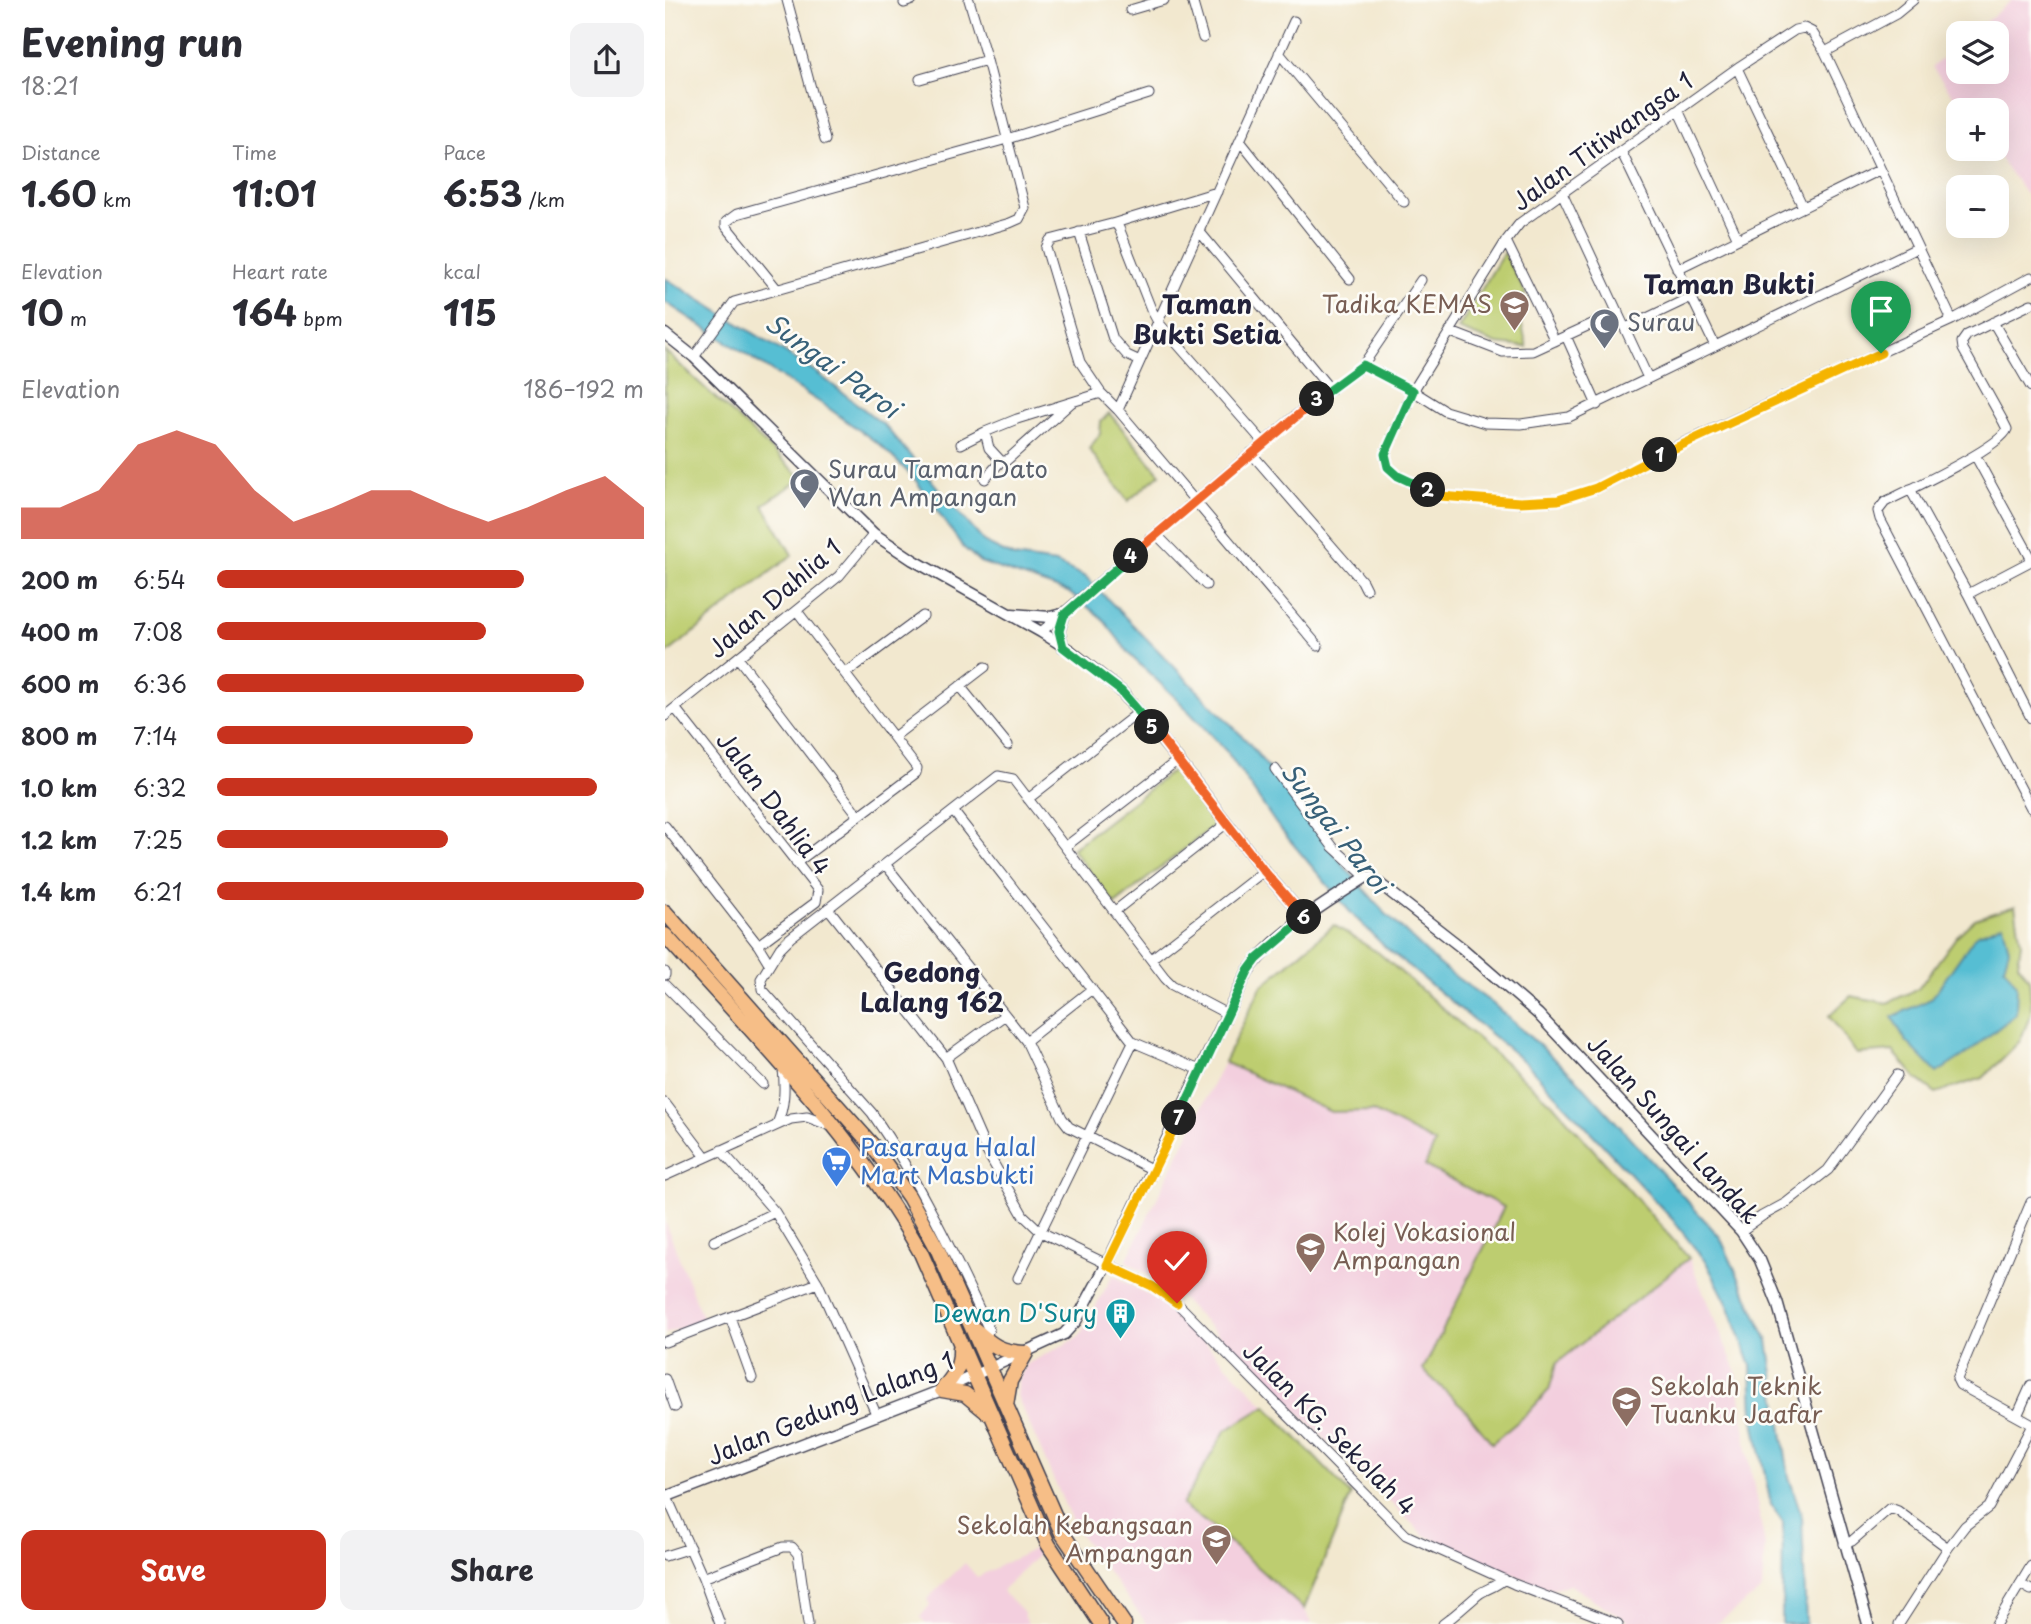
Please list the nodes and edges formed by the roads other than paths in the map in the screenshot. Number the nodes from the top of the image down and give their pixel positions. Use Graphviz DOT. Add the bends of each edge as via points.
graph roads {
  1 [pos="787,0"];
  2 [pos="969,0"];
  3 [pos="1164,0"];
  4 [pos="1192,0"];
  5 [pos="1913,0"];
  6 [pos="1130,10"];
  7 [pos="1294,21"];
  8 [pos="1203,38"];
  9 [pos="1825,52"];
  10 [pos="1279,53"];
  11 [pos="987,60"];
  12 [pos="1737,68"];
  13 [pos="920,79"];
  14 [pos="1149,94"];
  15 [pos="1679,112"];
  16 [pos="1007,139"];
  17 [pos="825,140"];
  18 [pos="1240,141"];
  19 [pos="1622,153"];
  20 [pos="1879,170"];
  21 [pos="1217,192"];
  22 [pos="1562,193"];
  23 [pos="1404,202"];
  24 [pos="1803,207"];
  25 [pos="1115,223"];
  26 [pos="1199,231"];
  27 [pos="1079,232"];
  28 [pos="1738,239"];
  29 [pos="1506,241"];
  30 [pos="1917,248"];
  31 [pos="1677,269"];
  32 [pos="2031,277"];
  33 [pos="1350,279"];
  34 [pos="1422,280"];
  35 [pos="777,289"];
  36 [pos="1691,297"];
  37 [pos="2031,304"];
  38 [pos="1618,312"];
  39 [pos="1952,320"];
  40 [pos="1159,322"];
  41 [pos="1993,322"];
  42 [pos="1626,328"];
  43 [pos="1451,331"];
  44 [pos="665,334"];
  45 [pos="1566,337"];
  46 [pos="1555,341"];
  47 [pos="1715,346"];
  48 [pos="694,357"];
  49 [pos="1140,361"];
  50 [pos="1363,365"];
  51 [pos="1649,378"];
  52 [pos="2031,387"];
  53 [pos="1330,389"];
  54 [pos="1413,391"];
  55 [pos="1101,393"];
  56 [pos="1071,403"];
  57 [pos="1597,405"];
  58 [pos="1118,410"];
  59 [pos="985,432"];
  60 [pos="1264,443"];
  61 [pos="961,444"];
  62 [pos="1251,453"];
  63 [pos="1975,455"];
  64 [pos="1001,461"];
  65 [pos="985,479"];
  66 [pos="1910,489"];
  67 [pos="1196,501"];
  68 [pos="874,534"];
  69 [pos="1156,534"];
  70 [pos="2031,559"];
  71 [pos="1206,585"];
  72 [pos="1367,589"];
  73 [pos="1968,594"];
  74 [pos="797,611"];
  75 [pos="1009,614"];
  76 [pos="1065,614"];
  77 [pos="923,616"];
  78 [pos="1041,632"];
  79 [pos="1318,646"];
  80 [pos="1063,647"];
  81 [pos="738,658"];
  82 [pos="985,667"];
  83 [pos="846,673"];
  84 [pos="960,686"];
  85 [pos="675,708"];
  86 [pos="1139,712"];
  87 [pos="665,716"];
  88 [pos="2031,718"];
  89 [pos="895,736"];
  90 [pos="1008,745"];
  91 [pos="1178,760"];
  92 [pos="1275,769"];
  93 [pos="1028,799"];
  94 [pos="2031,808"];
  95 [pos="953,811"];
  96 [pos="858,815"];
  97 [pos="1227,823"];
  98 [pos="665,826"];
  99 [pos="1065,847"];
  100 [pos="796,863"];
  101 [pos="885,864"];
  102 [pos="1264,871"];
  103 [pos="1361,879"];
  104 [pos="828,908"];
  105 [pos="1115,911"];
  106 [pos="665,912"];
  107 [pos="1305,918"];
  108 [pos="665,935"];
  109 [pos="758,945"];
  110 [pos="1151,959"];
  111 [pos="769,963"];
  112 [pos="665,985"];
  113 [pos="1092,989"];
  114 [pos="1227,1014"];
  115 [pos="1005,1015"];
  116 [pos="1026,1041"];
  117 [pos="1133,1042"];
  118 [pos="946,1058"];
  119 [pos="783,1065"];
  120 [pos="1202,1071"];
  121 [pos="1897,1075"];
  122 [pos="762,1084"];
  123 [pos="665,1103"];
  124 [pos="777,1124"];
  125 [pos="839,1130"];
  126 [pos="886,1133"];
  127 [pos="1088,1138"];
  128 [pos="872,1145"];
  129 [pos="721,1150"];
  130 [pos="706,1157"];
  131 [pos="1153,1170"];
  132 [pos="665,1176"];
  133 [pos="2031,1202"];
  134 [pos="775,1212"];
  135 [pos="1741,1231"];
  136 [pos="1041,1232"];
  137 [pos="714,1241"];
  138 [pos="1107,1265"];
  139 [pos="1018,1278"];
  140 [pos="818,1283"];
  141 [pos="730,1317"];
  142 [pos="971,1326"];
  143 [pos="989,1330"];
  144 [pos="959,1341"];
  145 [pos="665,1342"];
  146 [pos="1026,1353"];
  147 [pos="989,1368"];
  148 [pos="974,1374"];
  149 [pos="752,1378"];
  150 [pos="665,1379"];
  151 [pos="2031,1385"];
  152 [pos="942,1390"];
  153 [pos="675,1407"];
  154 [pos="1006,1407"];
  155 [pos="877,1416"];
  156 [pos="2017,1416"];
  157 [pos="993,1419"];
  158 [pos="2031,1426"];
  159 [pos="666,1497"];
  160 [pos="1844,1544"];
  161 [pos="689,1548"];
  162 [pos="1948,1548"];
  163 [pos="665,1556"];
  164 [pos="2031,1566"];
  165 [pos="703,1578"];
  166 [pos="1504,1579"];
  167 [pos="2020,1584"];
  168 [pos="2031,1590"];
  169 [pos="720,1624"];
  170 [pos="808,1624"];
  171 [pos="1101,1624"];
  172 [pos="1123,1624"];
  173 [pos="1443,1624"];
  174 [pos="1618,1624"];
  175 [pos="1868,1624"];
  176 [pos="1899,1624"];
  177 [pos="1996,1624"];
  1 -- 17 [label="street"];
  2 -- 11 [label="street"];
  3 -- 6 [label="street"];
  4 -- 8 [label="street"];
  5 -- 9 [label="street"];
  7 -- 10 [label="street"];
  9 -- 12 [label="street, Jalan Titiwangsa 1" via="1804,28"];
  9 -- 20 [label="street"];
  10 -- 18 [label="street"];
  10 -- 23 [label="street"];
  11 -- 13 [label="street"];
  11 -- 16 [label="street"];
  12 -- 15 [label="street, Jalan Titiwangsa 1"];
  12 -- 24 [label="street"];
  14 -- 16 [label="street"];
  15 -- 19 [label="street, Jalan Titiwangsa 1"];
  15 -- 28 [label="street"];
  16 -- 35 [label="street" via="1025,208 1019,219"];
  16 -- 35 [label="street" via="729,219 726,226"];
  18 -- 21 [label="street"];
  18 -- 33 [label="street"];
  19 -- 22 [label="street, Jalan Titiwangsa 1"];
  19 -- 31 [label="street"];
  20 -- 24 [label="street"];
  20 -- 30 [label="street"];
  21 -- 25 [label="street"];
  21 -- 26 [label="street"];
  22 -- 29 [label="street, Jalan Titiwangsa 1" via="1520,223"];
  22 -- 38 [label="street"];
  24 -- 28 [label="street"];
  25 -- 27 [label="street"];
  25 -- 40 [label="street"];
  26 -- 40 [label="street"];
  26 -- 53 [label="street"];
  27 -- 49 [label="street" via="1113,339 1127,355"];
  27 -- 55 [label="street" via="1050,240 1046,248 1080,362"];
  28 -- 31 [label="street"];
  29 -- 43 [label="street, Jalan Titiwangsa 1"];
  29 -- 46 [label="street"];
  30 -- 39 [label="street"];
  30 -- 47 [label="street"];
  31 -- 36 [label="street"];
  32 -- 39 [label="street"];
  34 -- 50 [label="street"];
  35 -- 48 [label="street" via="734,302"];
  36 -- 42 [label="street"];
  36 -- 47 [label="street"];
  37 -- 41 [label="street"];
  38 -- 42 [label="street"];
  38 -- 45 [label="street"];
  39 -- 54 [label="street, Jalan Titiwangsa 1" via="1681,444 1596,488 1558,500 1440,496 1398,476 1388,467 1385,454"];
  40 -- 49 [label="street"];
  40 -- 60 [label="street"];
  41 -- 52 [label="street"];
  41 -- 63 [label="street" via="1962,342 2007,429 2004,436"];
  42 -- 51 [label="street"];
  43 -- 46 [label="street" via="1503,352 1533,351"];
  43 -- 54 [label="street, Jalan Titiwangsa 1"];
  44 -- 48 [label="street"];
  45 -- 46 [label="street"];
  45 -- 57 [label="street"];
  47 -- 51 [label="street"];
  48 -- 68 [label="street"];
  49 -- 58 [label="street"];
  50 -- 53 [label="street"];
  50 -- 54 [label="street"];
  51 -- 57 [label="street"];
  53 -- 60 [label="street"];
  54 -- 57 [label="street" via="1445,411 1485,423 1521,424 1569,417"];
  55 -- 56 [label="street"];
  55 -- 58 [label="street"];
  56 -- 59 [label="street"];
  56 -- 64 [label="street" via="1008,460"];
  58 -- 67 [label="street"];
  59 -- 61 [label="street"];
  59 -- 64 [label="street" via="989,448"];
  60 -- 62 [label="street"];
  62 -- 67 [label="street"];
  62 -- 72 [label="street"];
  63 -- 66 [label="street"];
  63 -- 70 [label="street"];
  64 -- 65 [label="street"];
  66 -- 73 [label="street"];
  66 -- 94 [label="street" via="1885,502 1878,511 1880,519"];
  67 -- 69 [label="street"];
  67 -- 79 [label="street"];
  68 -- 74 [label="street, Jalan Dahlia 1" via="839,576"];
  68 -- 75 [label="street"];
  69 -- 71 [label="street"];
  69 -- 76 [label="street"];
  70 -- 73 [label="street"];
  73 -- 88 [label="street"];
  74 -- 81 [label="street, Jalan Dahlia 1"];
  74 -- 83 [label="street"];
  75 -- 76 [label="street"];
  75 -- 78 [label="street"];
  76 -- 78 [label="street"];
  76 -- 80 [label="street" via="1059,631"];
  77 -- 83 [label="street"];
  78 -- 80 [label="street"];
  80 -- 86 [label="street" via="1121,691"];
  81 -- 85 [label="street, Jalan Dahlia 1"];
  81 -- 96 [label="street"];
  82 -- 84 [label="street"];
  83 -- 89 [label="street"];
  84 -- 89 [label="street"];
  84 -- 90 [label="street"];
  85 -- 87 [label="street, Jalan Dahlia 1"];
  85 -- 100 [label="street, Jalan Dahlia 4"];
  86 -- 91 [label="street"];
  86 -- 93 [label="street"];
  89 -- 96 [label="street" via="918,768 916,773"];
  91 -- 97 [label="street"];
  91 -- 99 [label="street"];
  92 -- 103 [label="street"];
  93 -- 95 [label="street" via="1013,779 997,776"];
  93 -- 99 [label="street"];
  95 -- 101 [label="street"];
  95 -- 113 [label="street"];
  96 -- 100 [label="street"];
  97 -- 102 [label="street"];
  97 -- 105 [label="street"];
  98 -- 109 [label="street"];
  99 -- 105 [label="street"];
  100 -- 109 [label="street, Jalan Dahlia 4" via="818,890 816,902"];
  101 -- 104 [label="street"];
  101 -- 115 [label="street"];
  102 -- 107 [label="street"];
  102 -- 110 [label="street"];
  103 -- 107 [label="street, Jalan Gedung Lalang 1"];
  103 -- 135 [label="street, Jalan Sungai Landak" via="1371,877 1538,1013"];
  104 -- 111 [label="street" via="790,938"];
  104 -- 118 [label="street"];
  105 -- 110 [label="street"];
  106 -- 128 [label="highway"];
  107 -- 114 [label="street, Jalan Gedung Lalang 1" via="1257,959"];
  108 -- 119 [label="highway"];
  109 -- 111 [label="street"];
  110 -- 114 [label="street" via="1172,985"];
  111 -- 126 [label="street" via="761,979 762,989"];
  112 -- 122 [label="street"];
  113 -- 116 [label="street"];
  113 -- 117 [label="street"];
  114 -- 120 [label="street, Jalan Gedung Lalang 1"];
  115 -- 116 [label="street"];
  115 -- 118 [label="street"];
  116 -- 127 [label="street" via="1062,1118"];
  117 -- 120 [label="street"];
  117 -- 127 [label="street"];
  118 -- 136 [label="street" via="986,1150 1023,1215"];
  119 -- 124 [label="street" via="785,1091"];
  119 -- 125 [label="highway"];
  120 -- 131 [label="street, Jalan Gedung Lalang 1"];
  121 -- 135 [label="street" via="1828,1170"];
  123 -- 130 [label="street"];
  124 -- 125 [label="street" via="807,1117"];
  124 -- 129 [label="street"];
  125 -- 144 [label="highway" via="897,1210"];
  126 -- 128 [label="street"];
  126 -- 143 [label="street" via="948,1240"];
  127 -- 131 [label="street"];
  127 -- 136 [label="street"];
  128 -- 142 [label="highway" via="909,1197 937,1248"];
  129 -- 130 [label="street"];
  129 -- 134 [label="street"];
  130 -- 132 [label="street"];
  131 -- 138 [label="street, Jalan Gedung Lalang 1"];
  133 -- 156 [label="street" via="1957,1379 1960,1385"];
  134 -- 137 [label="street"];
  134 -- 140 [label="street"];
  135 -- 160 [label="street, Jalan Sungai Landak" via="1760,1260 1776,1302"];
  136 -- 138 [label="street, Jalan KG. Sekolah 4"];
  136 -- 139 [label="street"];
  138 -- 146 [label="street, Jalan Gedung Lalang 1" via="1076,1321 1064,1334"];
  138 -- 166 [label="street, Jalan KG. Sekolah 4" via="1177,1303 1406,1535"];
  140 -- 141 [label="street"];
  140 -- 155 [label="street"];
  141 -- 145 [label="street"];
  141 -- 149 [label="street"];
  142 -- 146 [label="highway" via="993,1346"];
  142 -- 147 [label="highway"];
  144 -- 148 [label="highway"];
  144 -- 152 [label="highway" via="961,1361"];
  146 -- 147 [label="street, Jalan Gedung Lalang 1"];
  146 -- 154 [label="highway" via="1010,1381"];
  147 -- 148 [label="street, Jalan Gedung Lalang 1"];
  147 -- 154 [label="highway"];
  148 -- 152 [label="street, Jalan Gedung Lalang 1"];
  148 -- 157 [label="highway"];
  150 -- 153 [label="street"];
  151 -- 156 [label="street"];
  152 -- 155 [label="street, Jalan Gedung Lalang 1"];
  152 -- 157 [label="highway" via="965,1394"];
  154 -- 172 [label="highway" via="1062,1533"];
  155 -- 159 [label="street, Jalan Gedung Lalang 1"];
  156 -- 158 [label="street"];
  157 -- 171 [label="highway" via="1048,1544"];
  158 -- 162 [label="street" via="1989,1507 1965,1526"];
  159 -- 161 [label="street"];
  160 -- 162 [label="street" via="1890,1508"];
  160 -- 175 [label="street, Jalan Sungai Landak"];
  161 -- 163 [label="street"];
  161 -- 165 [label="street"];
  162 -- 176 [label="street"];
  164 -- 167 [label="street"];
  165 -- 169 [label="street"];
  165 -- 170 [label="street" via="792,1547 798,1554"];
  166 -- 173 [label="street"];
  166 -- 174 [label="street, Jalan KG. Sekolah 4"];
  167 -- 168 [label="street"];
  167 -- 177 [label="street"];
}
